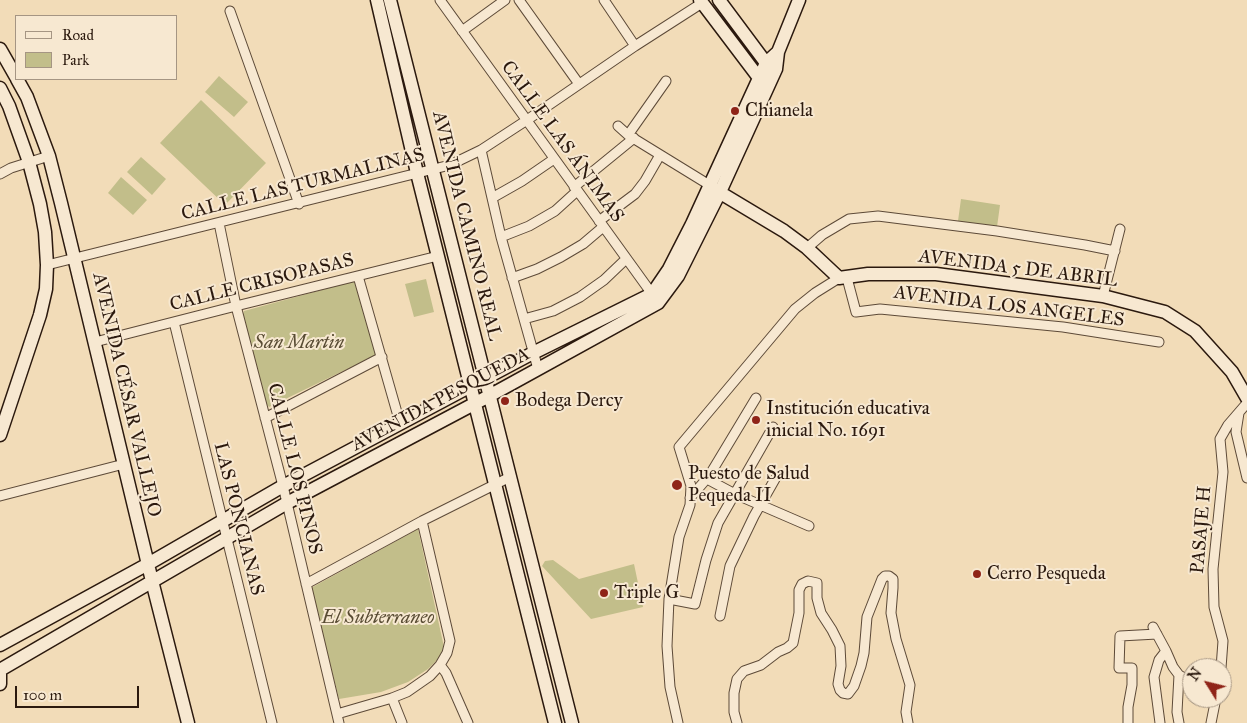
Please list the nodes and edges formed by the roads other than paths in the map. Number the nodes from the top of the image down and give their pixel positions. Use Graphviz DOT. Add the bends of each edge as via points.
graph roads {
  1 [pos="376,0"];
  2 [pos="390,0"];
  3 [pos="440,0"];
  4 [pos="505,0"];
  5 [pos="519,0"];
  6 [pos="604,0"];
  7 [pos="719,0"];
  8 [pos="799,0"];
  9 [pos="701,2"];
  10 [pos="230,11"];
  11 [pos="462,31"];
  12 [pos="635,46"];
  13 [pos="0,49"];
  14 [pos="771,66"];
  15 [pos="15,75"];
  16 [pos="18,80"];
  17 [pos="666,81"];
  18 [pos="764,81"];
  19 [pos="579,84"];
  20 [pos="0,88"];
  21 [pos="27,97"];
  22 [pos="8,106"];
  23 [pos="527,120"];
  24 [pos="618,126"];
  25 [pos="631,136"];
  26 [pos="481,150"];
  27 [pos="660,155"];
  28 [pos="48,156"];
  29 [pos="554,158"];
  30 [pos="29,162"];
  31 [pos="431,169"];
  32 [pos="417,172"];
  33 [pos="0,174"];
  34 [pos="576,189"];
  35 [pos="715,189"];
  36 [pos="492,198"];
  37 [pos="298,204"];
  38 [pos="219,223"];
  39 [pos="601,224"];
  40 [pos="1120,229"];
  41 [pos="501,236"];
  42 [pos="807,248"];
  43 [pos="1114,251"];
  44 [pos="438,256"];
  45 [pos="74,258"];
  46 [pos="626,259"];
  47 [pos="47,265"];
  48 [pos="358,276"];
  49 [pos="512,278"];
  50 [pos="843,278"];
  51 [pos="1103,296"];
  52 [pos="655,299"];
  53 [pos="236,306"];
  54 [pos="524,319"];
  55 [pos="174,322"];
  56 [pos="94,342"];
  57 [pos="1158,342"];
  58 [pos="533,353"];
  59 [pos="382,358"];
  60 [pos="538,370"];
  61 [pos="485,378"];
  62 [pos="470,387"];
  63 [pos="489,396"];
  64 [pos="756,398"];
  65 [pos="1247,398"];
  66 [pos="1247,403"];
  67 [pos="474,404"];
  68 [pos="1240,412"];
  69 [pos="265,418"];
  70 [pos="400,423"];
  71 [pos="773,427"];
  72 [pos="0,435"];
  73 [pos="378,435"];
  74 [pos="385,451"];
  75 [pos="124,464"];
  76 [pos="510,477"];
  77 [pos="1247,478"];
  78 [pos="707,479"];
  79 [pos="775,479"];
  80 [pos="495,484"];
  81 [pos="283,486"];
  82 [pos="735,494"];
  83 [pos="0,496"];
  84 [pos="690,498"];
  85 [pos="287,503"];
  86 [pos="760,506"];
  87 [pos="221,521"];
  88 [pos="422,521"];
  89 [pos="809,526"];
  90 [pos="226,538"];
  91 [pos="148,564"];
  92 [pos="152,581"];
  93 [pos="306,584"];
  94 [pos="669,599"];
  95 [pos="720,616"];
  96 [pos="0,645"];
  97 [pos="1166,651"];
  98 [pos="1222,658"];
  99 [pos="440,665"];
  100 [pos="0,671"];
  101 [pos="1178,675"];
  102 [pos="1182,677"];
  103 [pos="0,684"];
  104 [pos="392,698"];
  105 [pos="1214,708"];
  106 [pos="338,719"];
  107 [pos="188,723"];
  108 [pos="272,723"];
  109 [pos="402,723"];
  110 [pos="468,723"];
  111 [pos="554,723"];
  112 [pos="572,723"];
  113 [pos="678,723"];
  114 [pos="737,723"];
  115 [pos="908,723"];
  116 [pos="1128,723"];
  117 [pos="1160,723"];
  118 [pos="1179,723"];
  119 [pos="1211,723"];
  1 -- 32 [label="main road, AVENIDA CAMINO REAL"];
  2 -- 31 [label="main road, AVENIDA CAMINO REAL"];
  3 -- 11 [label="street, CALLE LAS ÁNIMAS"];
  4 -- 11 [label="street"];
  5 -- 19 [label="street"];
  6 -- 12 [label="street"];
  7 -- 14 [label="main road"];
  8 -- 14 [label="main road, AVENIDA PESQUEDA"];
  9 -- 12 [label="street, CALLE LAS TURMALINAS"];
  9 -- 18 [label="main road"];
  10 -- 37 [label="street"];
  11 -- 23 [label="street, CALLE LAS ÁNIMAS"];
  12 -- 19 [label="street, CALLE LAS TURMALINAS"];
  13 -- 15 [label="main road, AVENIDA CÉSAR VALLEJO"];
  14 -- 18 [label="main road, AVENIDA PESQUEDA"];
  16 -- 21 [label="main road, AVENIDA CÉSAR VALLEJO"];
  17 -- 25 [label="street"];
  18 -- 35 [label="main road, AVENIDA PESQUEDA"];
  19 -- 23 [label="street, CALLE LAS TURMALINAS"];
  20 -- 22 [label="main road"];
  21 -- 22 [label="main road"];
  21 -- 28 [label="main road, AVENIDA CÉSAR VALLEJO"];
  22 -- 30 [label="main road"];
  23 -- 26 [label="street, CALLE LAS TURMALINAS"];
  23 -- 29 [label="street, CALLE LAS ÁNIMAS"];
  24 -- 25 [label="street"];
  25 -- 27 [label="street"];
  25 -- 34 [label="street"];
  26 -- 31 [label="street, CALLE LAS TURMALINAS" via="450,166"];
  26 -- 36 [label="street"];
  27 -- 35 [label="street"];
  27 -- 39 [label="street" via="635,194"];
  28 -- 30 [label="street"];
  28 -- 45 [label="main road, AVENIDA CÉSAR VALLEJO"];
  29 -- 34 [label="street, CALLE LAS ÁNIMAS"];
  29 -- 36 [label="street"];
  30 -- 33 [label="street"];
  30 -- 47 [label="main road" via="46,232"];
  31 -- 32 [label="street, CALLE LAS TURMALINAS"];
  31 -- 61 [label="main road, AVENIDA CAMINO REAL"];
  32 -- 37 [label="street, CALLE LAS TURMALINAS"];
  32 -- 44 [label="main road, AVENIDA CAMINO REAL"];
  34 -- 39 [label="street, CALLE LAS ÁNIMAS"];
  34 -- 41 [label="street" via="555,211 529,226"];
  35 -- 42 [label="main road" via="784,230"];
  35 -- 52 [label="main road, AVENIDA PESQUEDA" via="678,276"];
  36 -- 41 [label="street"];
  37 -- 38 [label="street, CALLE LAS TURMALINAS"];
  38 -- 45 [label="street, CALLE LAS TURMALINAS"];
  38 -- 53 [label="street, CALLE LOS PINOS"];
  39 -- 46 [label="street, CALLE LAS ÁNIMAS"];
  39 -- 49 [label="street" via="583,244 560,258"];
  40 -- 43 [label="street"];
  41 -- 49 [label="street"];
  42 -- 43 [label="street" via="849,219 878,216 998,231"];
  42 -- 50 [label="main road"];
  43 -- 51 [label="street"];
  44 -- 48 [label="street, CALLE CRISOPASAS"];
  44 -- 62 [label="main road, AVENIDA CAMINO REAL"];
  45 -- 47 [label="street, CALLE LAS TURMALINAS"];
  45 -- 56 [label="main road, AVENIDA CÉSAR VALLEJO"];
  46 -- 52 [label="street, CALLE LAS ÁNIMAS"];
  46 -- 54 [label="street" via="580,297 553,311"];
  47 -- 72 [label="main road" via="40,315"];
  48 -- 53 [label="street, CALLE CRISOPASAS"];
  48 -- 59 [label="street"];
  49 -- 54 [label="street"];
  50 -- 51 [label="main road, AVENIDA 5 DE ABRIL" via="868,274 936,274"];
  50 -- 57 [label="street, AVENIDA LOS ANGELES" via="856,312 880,309 1063,327"];
  50 -- 84 [label="street, AVENIDA 5 DE ABRIL" via="794,309 679,446 691,486"];
  51 -- 65 [label="main road, AVENIDA 5 DE ABRIL" via="1166,312 1195,331 1232,372"];
  52 -- 58 [label="main road, AVENIDA PESQUEDA"];
  52 -- 60 [label="main road, AVENIDA PESQUEDA"];
  53 -- 55 [label="street, CALLE CRISOPASAS"];
  53 -- 69 [label="street, CALLE LOS PINOS"];
  54 -- 58 [label="street"];
  55 -- 56 [label="street, CALLE CRISOPASAS"];
  55 -- 87 [label="street, LAS PONCIANAS"];
  56 -- 75 [label="main road, AVENIDA CÉSAR VALLEJO"];
  58 -- 60 [label="street"];
  58 -- 61 [label="main road, AVENIDA PESQUEDA"];
  59 -- 69 [label="street"];
  59 -- 70 [label="street"];
  60 -- 63 [label="main road, AVENIDA PESQUEDA"];
  61 -- 62 [label="main road, AVENIDA PESQUEDA"];
  61 -- 63 [label="main road, AVENIDA CAMINO REAL"];
  62 -- 67 [label="main road, AVENIDA CAMINO REAL"];
  62 -- 70 [label="main road, AVENIDA PESQUEDA"];
  63 -- 67 [label="main road, AVENIDA PESQUEDA"];
  63 -- 76 [label="main road, AVENIDA CAMINO REAL"];
  64 -- 78 [label="street"];
  66 -- 68 [label="street, PASAJE H"];
  67 -- 74 [label="main road, AVENIDA PESQUEDA"];
  67 -- 80 [label="main road, AVENIDA CAMINO REAL"];
  68 -- 77 [label="street" via="1236,432"];
  68 -- 98 [label="street, PASAJE H" via="1220,439 1223,472 1213,569 1214,607 1223,641"];
  69 -- 81 [label="street, CALLE LOS PINOS"];
  70 -- 73 [label="main road, AVENIDA PESQUEDA"];
  71 -- 82 [label="street"];
  73 -- 74 [label="main road"];
  73 -- 81 [label="main road, AVENIDA PESQUEDA"];
  74 -- 85 [label="main road, AVENIDA PESQUEDA"];
  75 -- 83 [label="street"];
  75 -- 91 [label="main road, AVENIDA CÉSAR VALLEJO"];
  76 -- 80 [label="street"];
  76 -- 112 [label="main road, AVENIDA CAMINO REAL"];
  78 -- 82 [label="street"];
  78 -- 84 [label="street"];
  79 -- 86 [label="street"];
  80 -- 88 [label="street"];
  80 -- 111 [label="main road, AVENIDA CAMINO REAL"];
  81 -- 85 [label="street, CALLE LOS PINOS"];
  81 -- 87 [label="main road, AVENIDA PESQUEDA"];
  82 -- 86 [label="street"];
  82 -- 94 [label="street" via="718,523 695,604"];
  84 -- 94 [label="street, AVENIDA 5 DE ABRIL" via="679,537"];
  85 -- 90 [label="main road, AVENIDA PESQUEDA"];
  85 -- 93 [label="street, CALLE LOS PINOS"];
  86 -- 89 [label="street"];
  86 -- 95 [label="street" via="730,566"];
  87 -- 90 [label="street, LAS PONCIANAS"];
  87 -- 91 [label="main road, AVENIDA PESQUEDA"];
  88 -- 93 [label="street"];
  88 -- 99 [label="street" via="450,641"];
  90 -- 92 [label="main road, AVENIDA PESQUEDA"];
  90 -- 108 [label="street, LAS PONCIANAS"];
  91 -- 92 [label="main road, AVENIDA CÉSAR VALLEJO"];
  91 -- 96 [label="main road, AVENIDA PESQUEDA"];
  92 -- 100 [label="main road, AVENIDA PESQUEDA"];
  92 -- 107 [label="main road, AVENIDA CÉSAR VALLEJO"];
  93 -- 106 [label="street, CALLE LOS PINOS"];
  94 -- 113 [label="street, AVENIDA 5 DE ABRIL" via="667,646 670,687"];
  97 -- 101 [label="street"];
  97 -- 116 [label="street" via="1155,630 1120,636 1119,668 1132,668"];
  97 -- 117 [label="street" via="1159,660 1154,678"];
  99 -- 104 [label="street" via="415,687"];
  99 -- 110 [label="street"];
  100 -- 103 [label="main road"];
  101 -- 102 [label="street"];
  101 -- 118 [label="street"];
  104 -- 106 [label="street"];
  104 -- 109 [label="street"];
  105 -- 119 [label="street"];
  114 -- 115 [label="street" via="734,693 737,679 744,671 761,666 793,643 799,613 799,590 808,581 817,583 821,613 840,646 838,684 843,693 848,694 861,666 867,617 885,576 893,579 892,621 910,685 906,712"];
}
